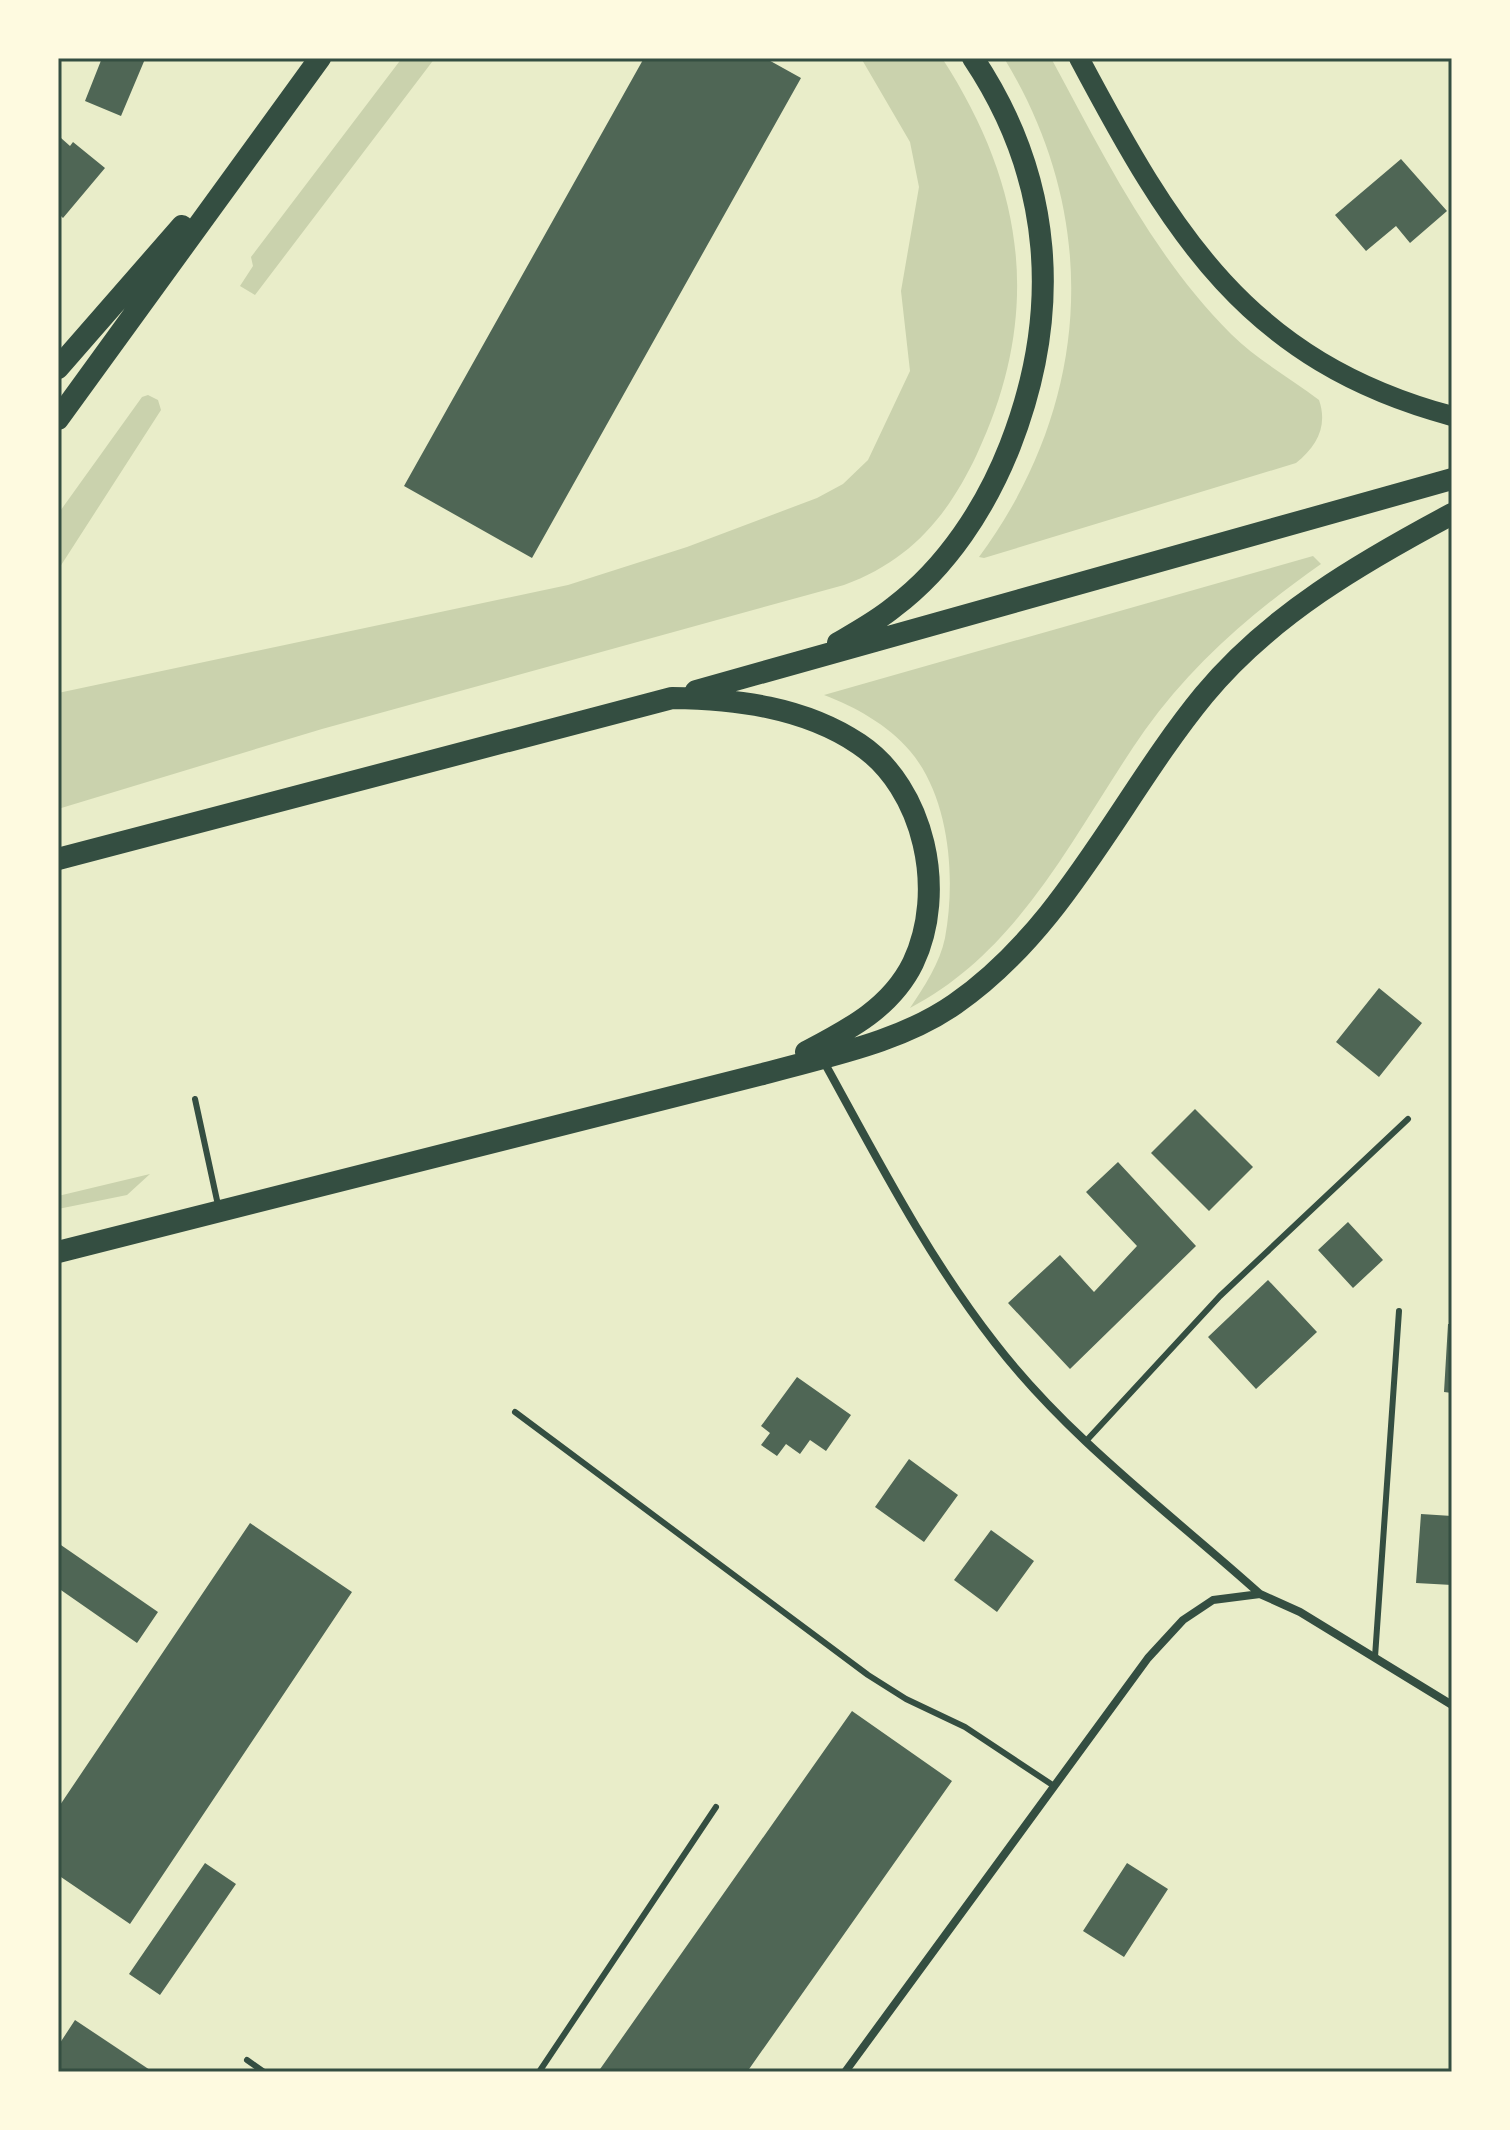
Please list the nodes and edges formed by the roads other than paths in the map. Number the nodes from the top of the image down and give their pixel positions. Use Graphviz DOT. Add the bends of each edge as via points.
graph roads {
  1 [pos="320,58"];
  2 [pos="973,58"];
  3 [pos="1079,58"];
  4 [pos="259,138"];
  5 [pos="58,368"];
  6 [pos="1452,416"];
  7 [pos="58,419"];
  8 [pos="1452,479"];
  9 [pos="1452,514"];
  10 [pos="814,658"];
  11 [pos="672,698"];
  12 [pos="58,859"];
  13 [pos="822,1057"];
  14 [pos="763,1074"];
  15 [pos="195,1099"];
  16 [pos="1408,1119"];
  17 [pos="219,1212"];
  18 [pos="58,1252"];
  19 [pos="1399,1311"];
  20 [pos="515,1412"];
  21 [pos="1087,1440"];
  22 [pos="1260,1594"];
  23 [pos="1375,1657"];
  24 [pos="1452,1705"];
  25 [pos="1054,1786"];
  26 [pos="716,1807"];
  27 [pos="247,2060"];
  28 [pos="264,2072"];
  29 [pos="539,2072"];
  30 [pos="845,2072"];
  1 -- 4 [label="highway"];
  2 -- 10 [label="highway" via="1007,119 1037,211 1045,308 1038,358 1023,412 979,512 929,575 895,607"];
  3 -- 6 [label="main road" via="1145,179 1223,285 1301,352 1387,393"];
  4 -- 5 [label="highway"];
  4 -- 7 [label="highway"];
  8 -- 10 [label="highway"];
  9 -- 13 [label="highway" via="1366,559 1234,661 1177,730 1054,907 990,978 923,1024"];
  10 -- 11 [label="highway"];
  11 -- 12 [label="highway"];
  11 -- 14 [label="highway" via="750,703 842,733 883,763 904,788 926,853 924,928 912,964 892,992 850,1029"];
  13 -- 14 [label="highway"];
  13 -- 21 [label="street" via="924,1243 996,1345"];
  14 -- 17 [label="highway"];
  15 -- 17 [label="lane"];
  16 -- 21 [label="lane" via="1220,1296"];
  17 -- 18 [label="highway"];
  19 -- 23 [label="lane"];
  20 -- 25 [label="lane" via="868,1675 965,1727"];
  21 -- 22 [label="street"];
  22 -- 23 [label="street"];
  22 -- 25 [label="street" via="1213,1600 1183,1620 1148,1658"];
  23 -- 24 [label="street"];
  25 -- 30 [label="street"];
  26 -- 29 [label="lane"];
  27 -- 28 [label="lane"];
}
